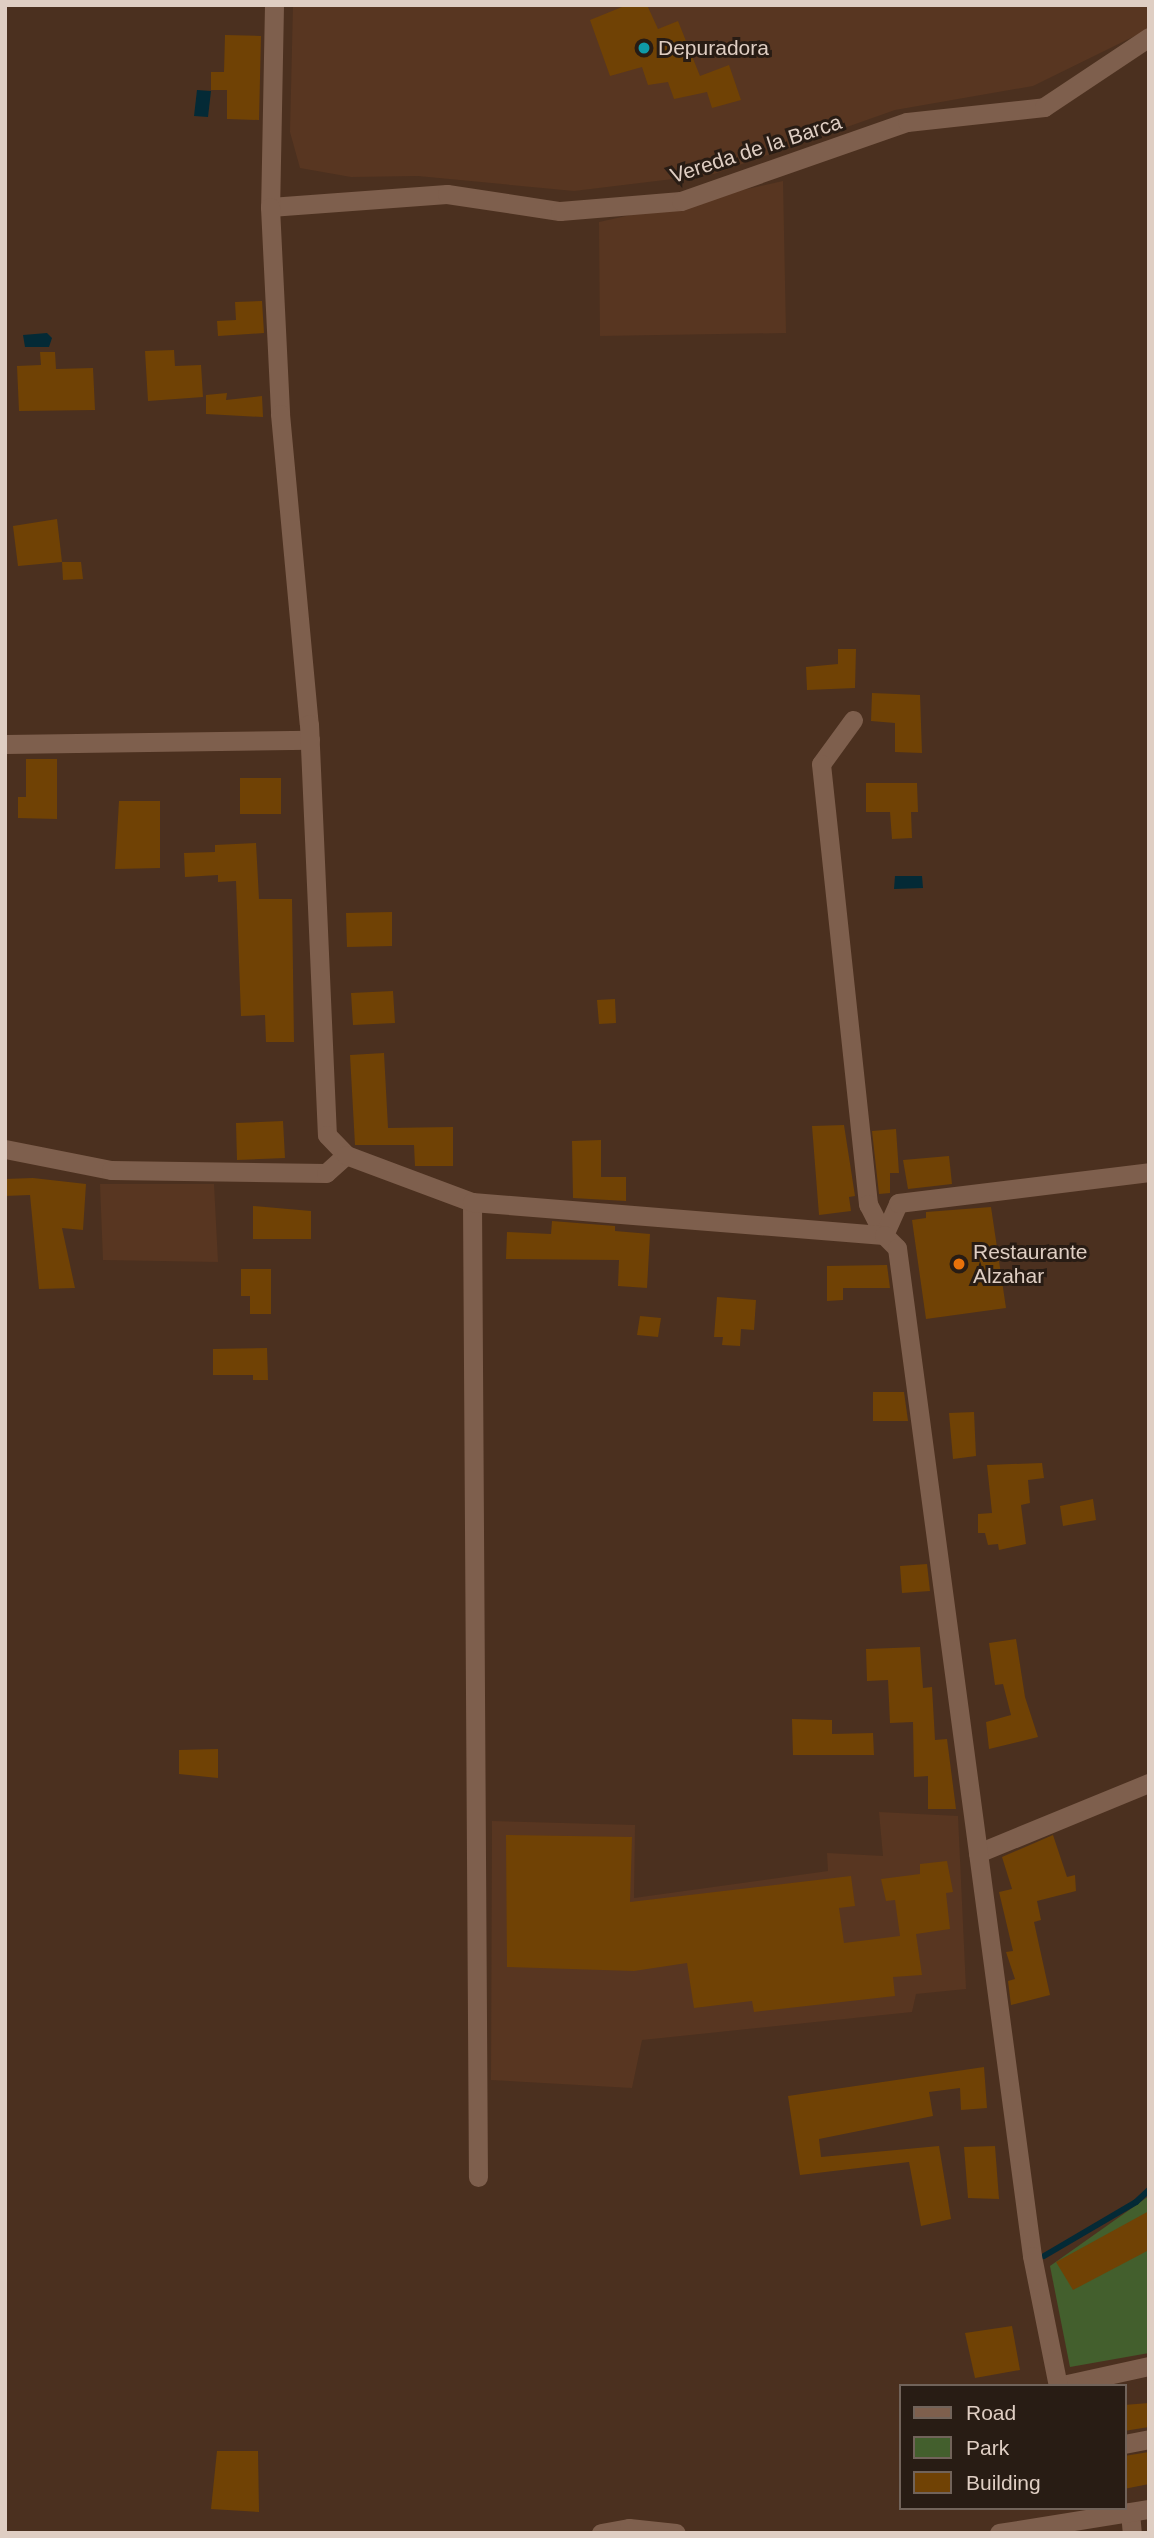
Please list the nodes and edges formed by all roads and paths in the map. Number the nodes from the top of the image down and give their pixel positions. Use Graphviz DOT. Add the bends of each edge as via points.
graph roads {
  1 [pos="274,5"];
  2 [pos="1149,37"];
  3 [pos="270,207"];
  4 [pos="853,720"];
  5 [pos="310,740"];
  6 [pos="5,744"];
  7 [pos="5,1149"];
  8 [pos="346,1155"];
  9 [pos="1149,1172"];
  10 [pos="472,1202"];
  11 [pos="884,1235"];
  12 [pos="1149,1783"];
  13 [pos="978,1853"];
  14 [pos="478,2177"];
  15 [pos="1146,2369"];
  16 [pos="1058,2384"];
  17 [pos="1068,2384"];
  18 [pos="1149,2439"];
  19 [pos="1126,2444"];
  20 [pos="1139,2511"];
  21 [pos="1079,2514"];
  22 [pos="650,2531"];
  23 [pos="601,2533"];
  24 [pos="676,2533"];
  25 [pos="999,2533"];
  26 [pos="1132,2533"];
  1 -- 3 [label="street"];
  2 -- 3 [label="street, Vereda de la Barca" via="1044,107 907,122 681,201 560,211 447,194"];
  3 -- 5 [label="street" via="280,414"];
  4 -- 11 [label="street" via="821,764 868,1204"];
  5 -- 6 [label="street"];
  5 -- 8 [label="street" via="327,1135"];
  7 -- 8 [label="street" via="138,1171 326,1173"];
  8 -- 10 [label="street"];
  9 -- 11 [label="street" via="898,1203"];
  10 -- 11 [label="street" via="638,1219"];
  10 -- 14 [label="street"];
  11 -- 13 [label="street" via="897,1248"];
  12 -- 13 [label="street"];
  13 -- 16 [label="street" via="1032,2256"];
  15 -- 17 [label="street"];
  18 -- 19 [label="street"];
  20 -- 21 [label="street"];
  20 -- 26 [label="street"];
  21 -- 25 [label="street"];
  22 -- 23 [label="street"];
  22 -- 24 [label="street"];
}
